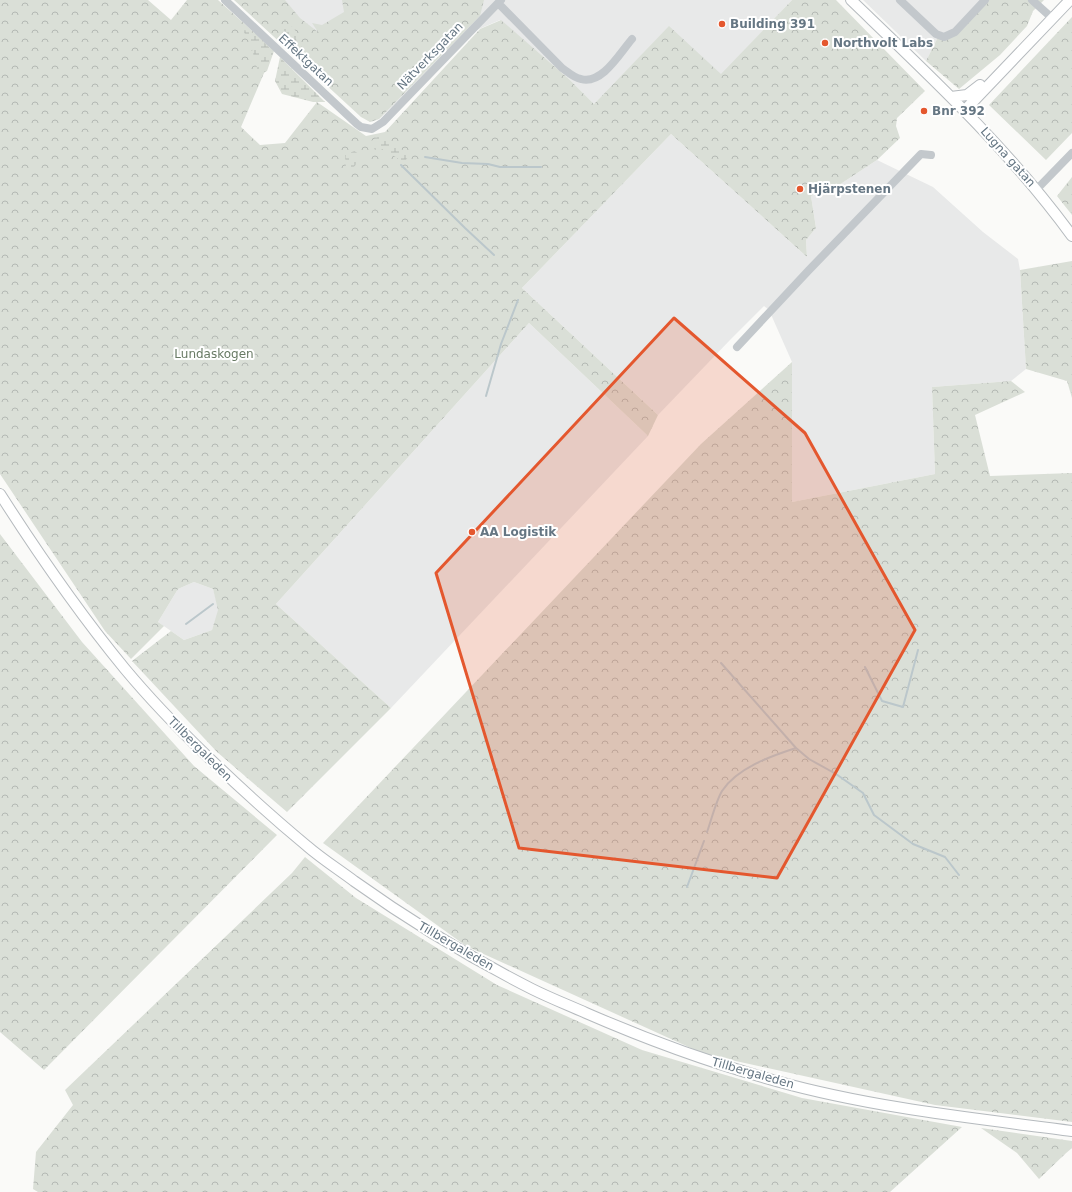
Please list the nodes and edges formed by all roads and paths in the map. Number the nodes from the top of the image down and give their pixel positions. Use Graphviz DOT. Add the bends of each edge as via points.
graph roads {
  1 [pos="225,0"];
  2 [pos="851,0"];
  3 [pos="900,0"];
  4 [pos="985,0"];
  5 [pos="1032,0"];
  6 [pos="1070,0"];
  7 [pos="499,2"];
  8 [pos="1052,18"];
  9 [pos="632,39"];
  10 [pos="1005,66"];
  11 [pos="951,96"];
  12 [pos="965,110"];
  13 [pos="375,128"];
  14 [pos="1072,152"];
  15 [pos="930,155"];
  16 [pos="1037,189"];
  17 [pos="1072,236"];
  18 [pos="737,346"];
  19 [pos="0,494"];
  20 [pos="1072,1131"];
  1 -- 13 [label="street, Effektgatan" via="357,124 369,129"];
  2 -- 11 [label="main road, Lugna gatan"];
  3 -- 4 [label="street" via="936,34 944,37 955,32"];
  5 -- 8 [label="street"];
  6 -- 8 [label="main road"];
  7 -- 9 [label="street" via="562,68 581,80 589,80 603,74"];
  7 -- 13 [label="street, Nätverksgatan"];
  8 -- 10 [label="main road"];
  10 -- 11 [label="main road" via="970,93"];
  10 -- 12 [label="main road"];
  11 -- 12 [label="main road, Lugna gatan"];
  12 -- 16 [label="main road, Lugna gatan"];
  14 -- 16 [label="street"];
  15 -- 18 [label="street" via="921,154"];
  16 -- 17 [label="main road, Lugna gatan"];
  19 -- 20 [label="main road, Tillbergaleden" via="84,618 177,727 308,847 375,896 453,946 533,990 597,1018 651,1040 737,1069 803,1088 878,1103"];
}
